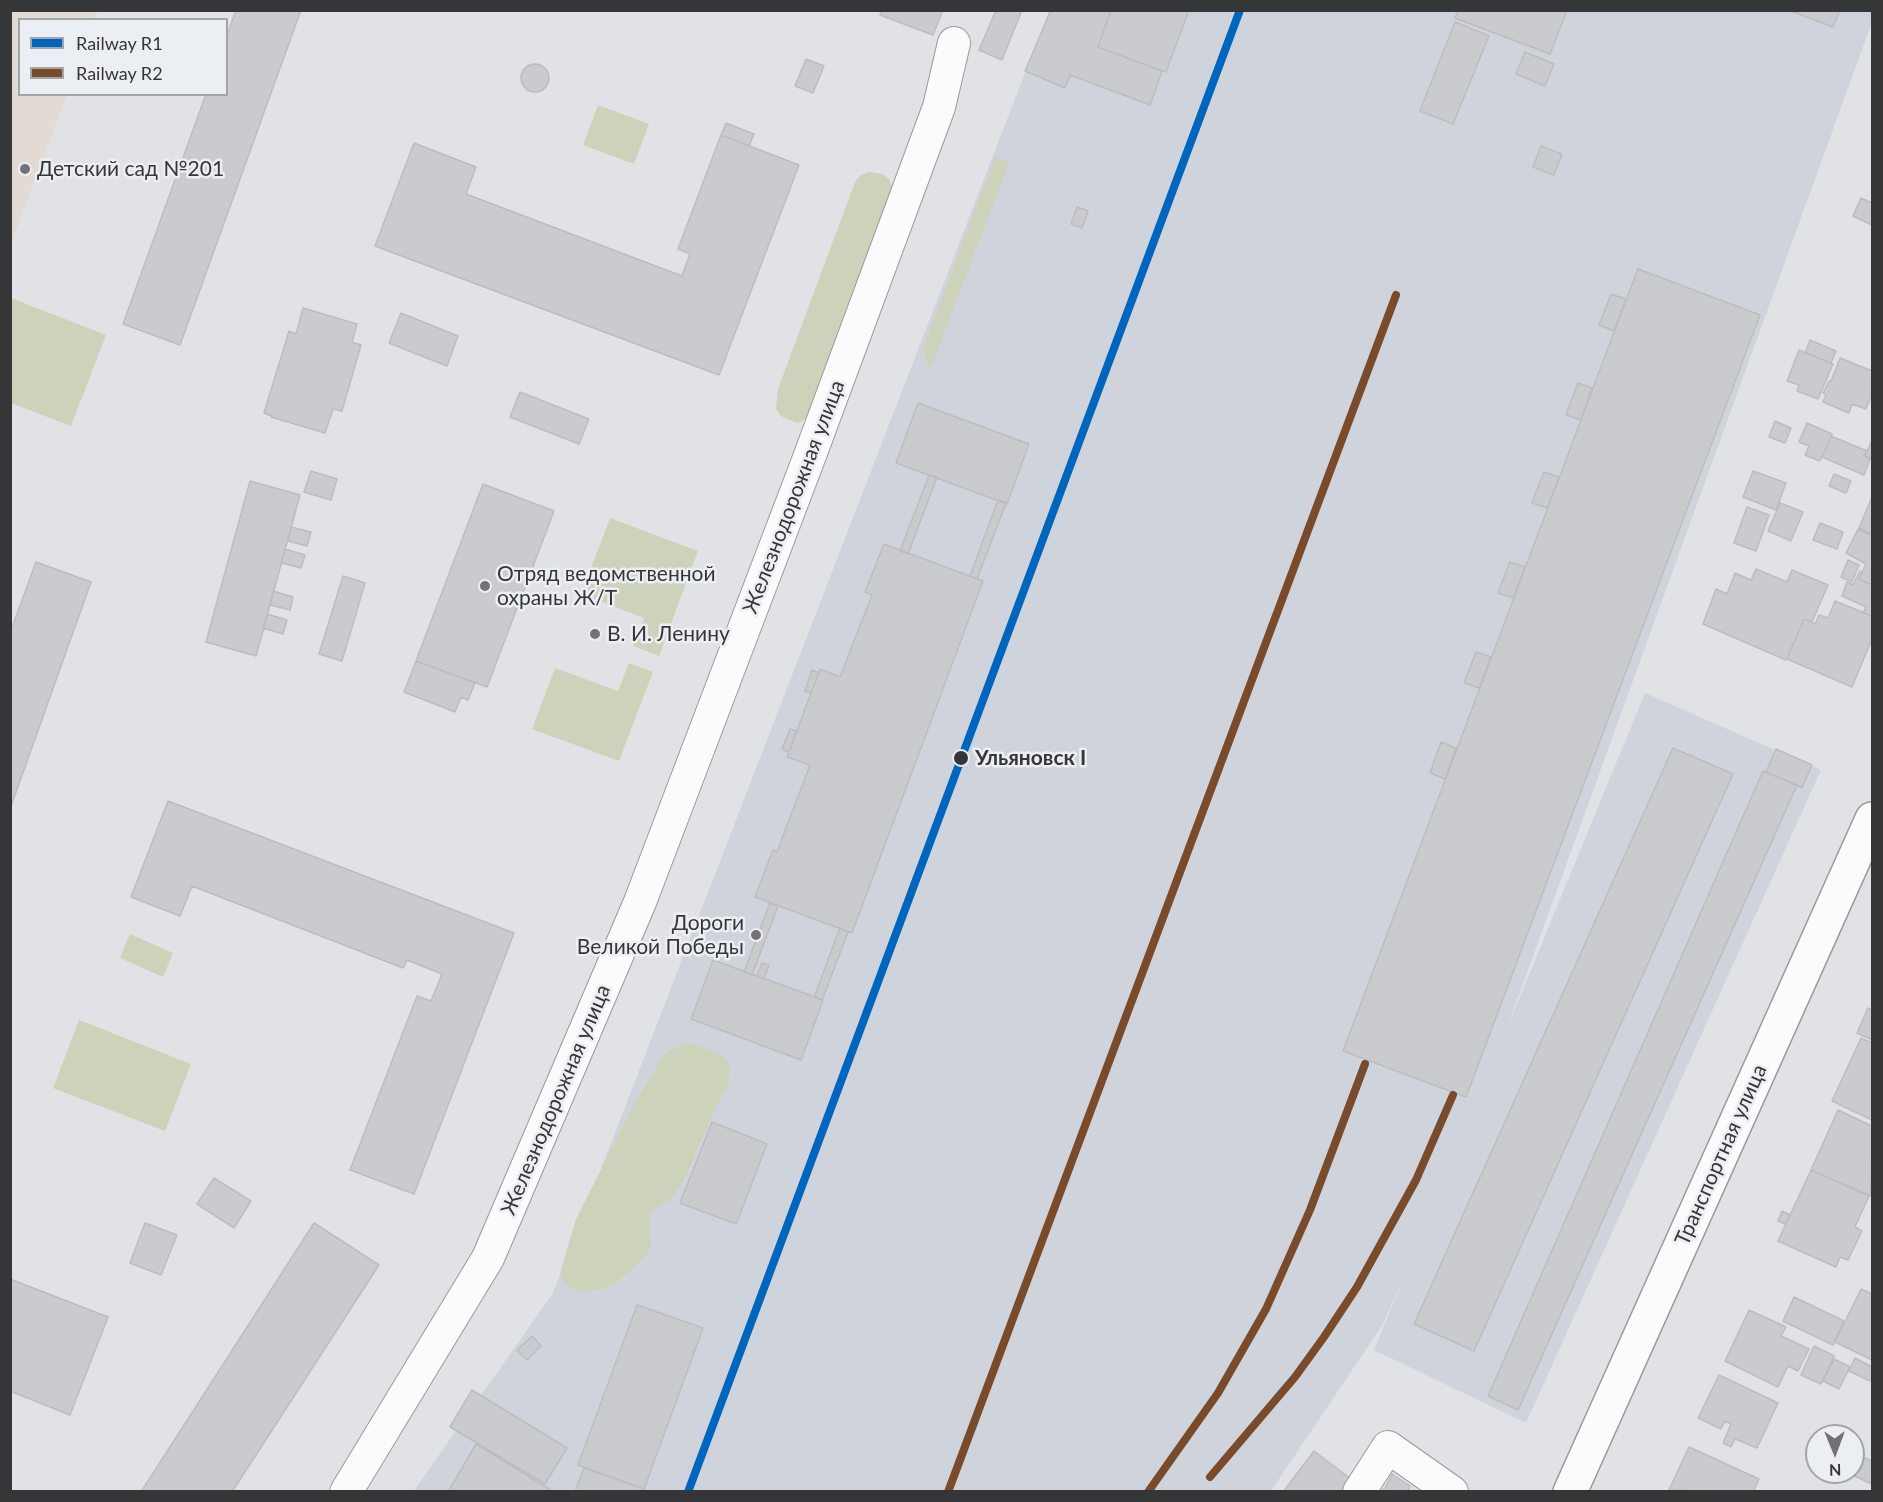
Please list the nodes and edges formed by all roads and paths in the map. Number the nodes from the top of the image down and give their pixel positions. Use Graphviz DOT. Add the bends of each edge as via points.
graph roads {
  1 [pos="954,43"];
  2 [pos="1872,819"];
  3 [pos="346,1491"];
  4 [pos="1359,1491"];
  5 [pos="1452,1491"];
  6 [pos="1569,1491"];
  1 -- 3 [label="street, Железнодорожная улица" via="939,107 640,902 488,1258"];
  2 -- 6 [label="street, Транспортная улица"];
  4 -- 5 [label="street" via="1388,1447"];
}
